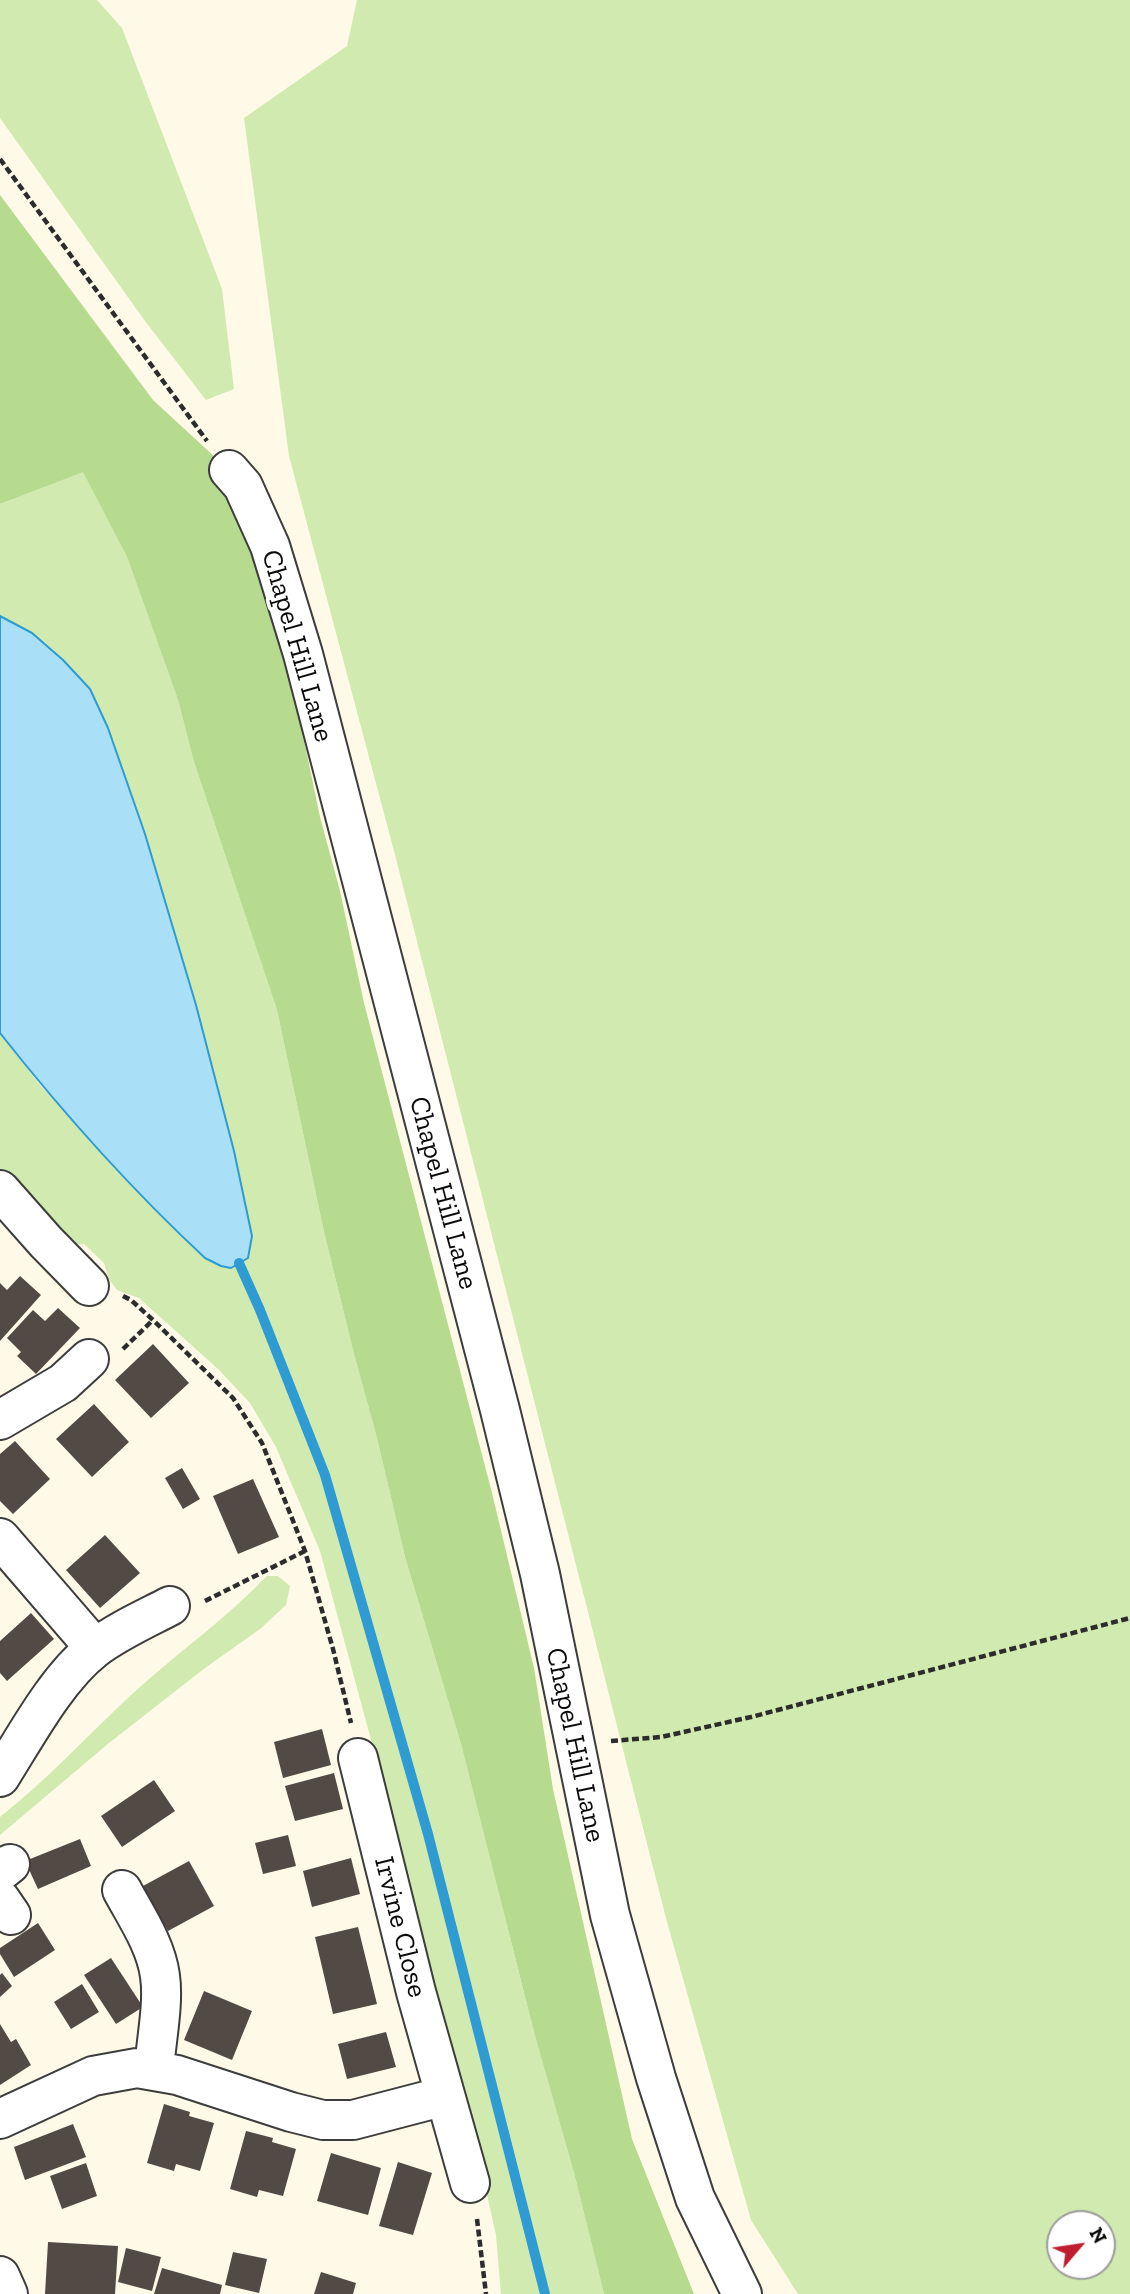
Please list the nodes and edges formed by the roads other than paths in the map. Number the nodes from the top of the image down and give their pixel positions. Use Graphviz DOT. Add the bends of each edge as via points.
graph roads {
  1 [pos="229,470"];
  2 [pos="0,1190"];
  3 [pos="89,1286"];
  4 [pos="89,1359"];
  5 [pos="0,1420"];
  6 [pos="0,1538"];
  7 [pos="170,1606"];
  8 [pos="95,1648"];
  9 [pos="358,1758"];
  10 [pos="0,1777"];
  11 [pos="122,1890"];
  12 [pos="154,2070"];
  13 [pos="445,2096"];
  14 [pos="0,2119"];
  15 [pos="470,2183"];
  16 [pos="0,2276"];
  17 [pos="8,2294"];
  18 [pos="742,2294"];
  1 -- 18 [label="street, Chapel Hill Lane" via="243,486 270,546 303,654 503,1423 540,1574 610,1914 656,2078 695,2198"];
  2 -- 3 [label="street"];
  4 -- 5 [label="street" via="63,1383"];
  6 -- 8 [label="street"];
  7 -- 8 [label="street"];
  8 -- 10 [label="street" via="44,1707"];
  9 -- 13 [label="street, Irvine Close"];
  11 -- 12 [label="street" via="156,1957 160,1977"];
  12 -- 13 [label="street" via="323,2120 353,2120"];
  12 -- 14 [label="street" via="93,2076"];
  13 -- 15 [label="street, Irvine Close"];
  16 -- 17 [label="street"];
}
